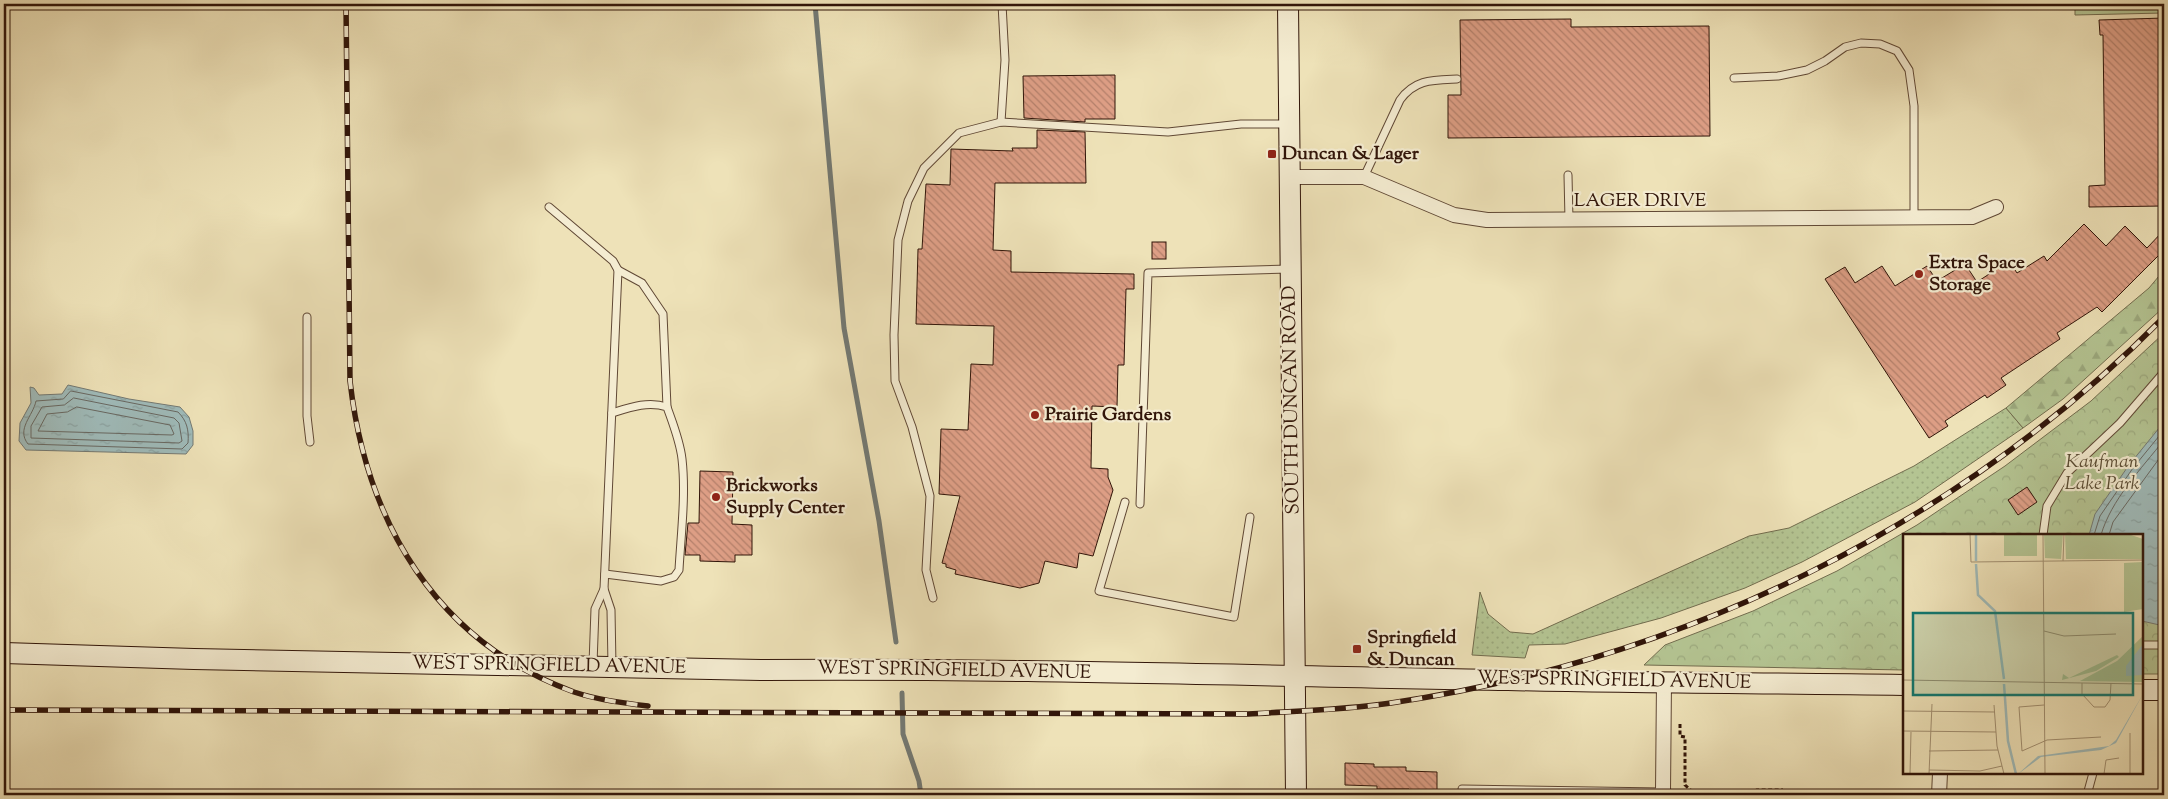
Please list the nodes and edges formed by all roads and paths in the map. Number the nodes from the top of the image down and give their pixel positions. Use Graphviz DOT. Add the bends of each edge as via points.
graph roads {
  1 [pos="1002,4"];
  2 [pos="1288,4"];
  3 [pos="1734,78"];
  4 [pos="1457,80"];
  5 [pos="1001,122"];
  6 [pos="1289,124"];
  7 [pos="1568,175"];
  8 [pos="1290,177"];
  9 [pos="1364,177"];
  10 [pos="1996,207"];
  11 [pos="549,208"];
  12 [pos="1914,218"];
  13 [pos="1569,220"];
  14 [pos="1290,269"];
  15 [pos="618,270"];
  16 [pos="307,317"];
  17 [pos="2164,372"];
  18 [pos="667,407"];
  19 [pos="612,413"];
  20 [pos="310,442"];
  21 [pos="1125,502"];
  22 [pos="1140,504"];
  23 [pos="1250,518"];
  24 [pos="2043,534"];
  25 [pos="605,574"];
  26 [pos="604,589"];
  27 [pos="932,598"];
  28 [pos="2143,645"];
  29 [pos="2164,645"];
  30 [pos="4,653"];
  31 [pos="603,666"];
  32 [pos="1296,674"];
  33 [pos="1664,681"];
  34 [pos="1903,685"];
  35 [pos="2143,690"];
  36 [pos="2164,690"];
  37 [pos="1680,724"];
  38 [pos="1940,774"];
  39 [pos="2094,774"];
  40 [pos="1462,789"];
  41 [pos="1783,790"];
  42 [pos="1665,794"];
  43 [pos="1296,795"];
  44 [pos="1696,795"];
  45 [pos="1743,795"];
  46 [pos="1939,795"];
  47 [pos="2087,795"];
  1 -- 5 [label="lane" via="1005,60"];
  2 -- 6 [label="main road, SOUTH DUNCAN ROAD"];
  3 -- 12 [label="lane" via="1778,76 1807,70 1846,47 1861,43 1880,44 1897,51 1909,70 1914,106"];
  4 -- 9 [label="lane" via="1419,83 1407,90"];
  5 -- 6 [label="lane" via="1168,132 1241,124"];
  5 -- 27 [label="lane" via="959,133 924,168 908,202 898,240 895,381 912,427 930,496 926,570"];
  6 -- 8 [label="main road, SOUTH DUNCAN ROAD"];
  7 -- 13 [label="lane"];
  8 -- 9 [label="street, LAGER DRIVE"];
  8 -- 14 [label="main road, SOUTH DUNCAN ROAD"];
  9 -- 13 [label="street, LAGER DRIVE" via="1454,215 1487,220"];
  10 -- 12 [label="street, LAGER DRIVE" via="1972,217"];
  11 -- 15 [label="lane" via="613,261"];
  12 -- 13 [label="street, LAGER DRIVE"];
  14 -- 22 [label="lane" via="1148,273"];
  14 -- 32 [label="main road, SOUTH DUNCAN ROAD"];
  15 -- 18 [label="lane" via="642,283 663,314"];
  15 -- 19 [label="lane"];
  16 -- 20 [label="lane"];
  17 -- 24 [label="lane" via="2120,423 2066,473 2047,506"];
  18 -- 19 [label="lane" via="638,405"];
  18 -- 25 [label="lane" via="682,458 679,570 674,577 660,581"];
  19 -- 25 [label="lane"];
  21 -- 23 [label="lane" via="1098,591 1234,617"];
  25 -- 26 [label="lane"];
  26 -- 31 [label="lane" via="611,610"];
  26 -- 31 [label="lane" via="595,609"];
  28 -- 29 [label="lane"];
  30 -- 31 [label="main road, WEST SPRINGFIELD AVENUE"];
  31 -- 32 [label="main road, WEST SPRINGFIELD AVENUE"];
  32 -- 33 [label="main road, WEST SPRINGFIELD AVENUE"];
  32 -- 43 [label="main road, SOUTH DUNCAN ROAD"];
  33 -- 34 [label="main road, WEST SPRINGFIELD AVENUE"];
  33 -- 42 [label="street"];
  35 -- 36 [label="main road"];
  37 -- 44 [label="path" via="1680,736 1685,737 1685,785"];
  38 -- 46 [label="street"];
  39 -- 47 [label="lane"];
  40 -- 42 [label="lane"];
  41 -- 45 [label="path" via="1757,790"];
}
